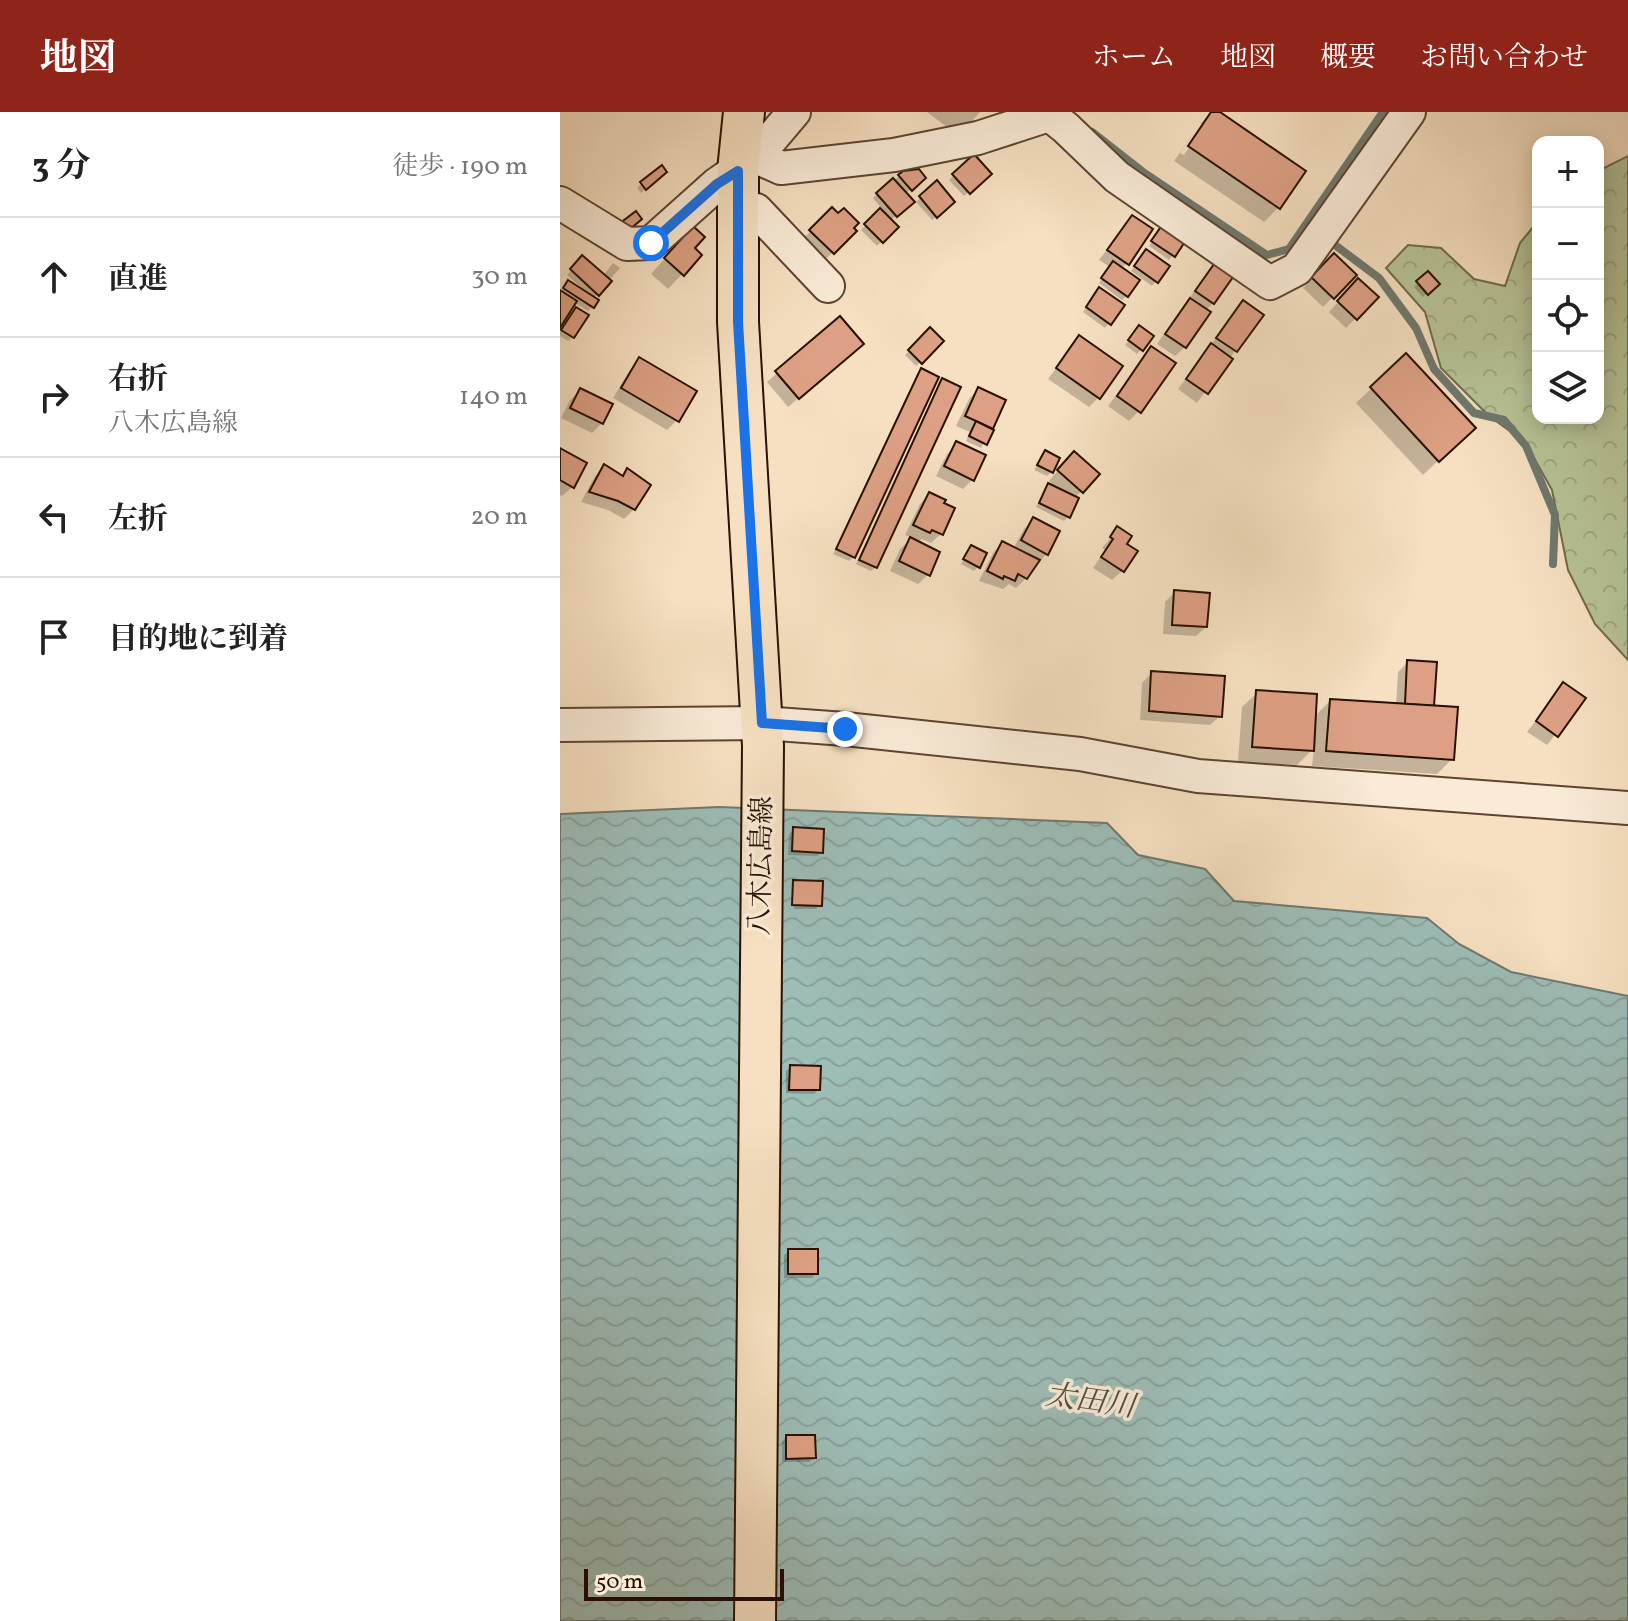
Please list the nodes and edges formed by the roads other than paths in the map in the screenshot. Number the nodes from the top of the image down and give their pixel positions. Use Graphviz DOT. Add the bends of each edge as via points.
graph roads {
  1 [pos="744,112"];
  2 [pos="794,112"];
  3 [pos="1409,112"];
  4 [pos="1047,113"];
  5 [pos="744,177"];
  6 [pos="560,203"];
  7 [pos="828,286"];
  8 [pos="762,723"];
  9 [pos="560,725"];
  10 [pos="1628,808"];
  11 [pos="755,1621"];
  1 -- 5 [label="main road, 八木広島線"];
  2 -- 5 [label="street"];
  3 -- 4 [label="street" via="1297,269 1270,283 1117,177"];
  4 -- 5 [label="street" via="978,138"];
  5 -- 6 [label="street" via="717,184 651,243 627,244"];
  5 -- 7 [label="street" via="756,210"];
  5 -- 8 [label="main road, 八木広島線" via="738,322"];
  8 -- 9 [label="street"];
  8 -- 10 [label="street" via="1080,754 1198,776"];
  8 -- 11 [label="main road, 八木広島線"];
}
